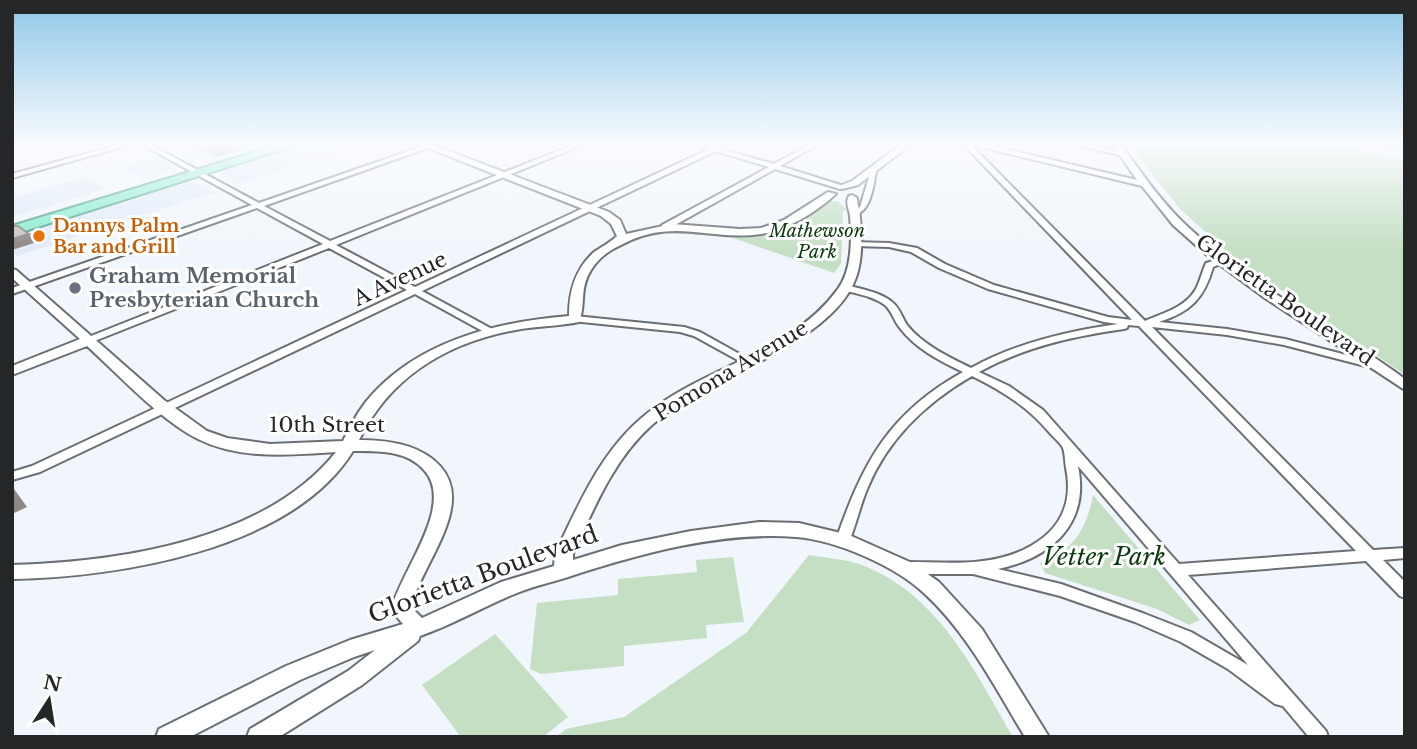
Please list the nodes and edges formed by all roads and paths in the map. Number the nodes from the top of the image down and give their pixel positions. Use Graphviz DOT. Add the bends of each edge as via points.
graph roads {
  1 [pos="161,180"];
  2 [pos="166,180"];
  3 [pos="210,180"];
  4 [pos="332,180"];
  5 [pos="493,180"];
  6 [pos="514,180"];
  7 [pos="651,180"];
  8 [pos="751,180"];
  9 [pos="813,180"];
  10 [pos="859,180"];
  11 [pos="871,180"];
  12 [pos="1001,180"];
  13 [pos="1121,180"];
  14 [pos="1142,180"];
  15 [pos="1145,184"];
  16 [pos="842,193"];
  17 [pos="258,206"];
  18 [pos="591,209"];
  19 [pos="855,219"];
  20 [pos="12,222"];
  21 [pos="665,227"];
  22 [pos="12,231"];
  23 [pos="617,243"];
  24 [pos="328,244"];
  25 [pos="855,244"];
  26 [pos="1224,261"];
  27 [pos="12,272"];
  28 [pos="27,285"];
  29 [pos="846,288"];
  30 [pos="12,290"];
  31 [pos="416,291"];
  32 [pos="575,319"];
  33 [pos="1143,324"];
  34 [pos="489,331"];
  35 [pos="89,340"];
  36 [pos="747,361"];
  37 [pos="1382,368"];
  38 [pos="12,371"];
  39 [pos="972,372"];
  40 [pos="1405,386"];
  41 [pos="165,408"];
  42 [pos="1056,429"];
  43 [pos="348,445"];
  44 [pos="12,476"];
  45 [pos="843,540"];
  46 [pos="1405,553"];
  47 [pos="1370,556"];
  48 [pos="973,568"];
  49 [pos="563,569"];
  50 [pos="905,569"];
  51 [pos="1179,570"];
  52 [pos="12,572"];
  53 [pos="1405,592"];
  54 [pos="421,628"];
  55 [pos="1297,711"];
  56 [pos="167,737"];
  57 [pos="258,737"];
  58 [pos="1038,737"];
  59 [pos="1320,737"];
  1 -- 20 [label="highway"];
  2 -- 22 [label="highway"];
  3 -- 17 [label="street"];
  4 -- 17 [label="street"];
  5 -- 24 [label="street"];
  6 -- 18 [label="street"];
  7 -- 18 [label="street, A Avenue"];
  8 -- 21 [label="street"];
  9 -- 16 [label="street"];
  10 -- 16 [label="street"];
  11 -- 19 [label="street, Pomona Avenue"];
  12 -- 33 [label="street"];
  13 -- 15 [label="street"];
  14 -- 15 [label="street, Glorietta Boulevard"];
  15 -- 26 [label="street, Glorietta Boulevard" via="1187,232"];
  16 -- 19 [label="street"];
  16 -- 21 [label="street" via="789,223 759,231"];
  17 -- 24 [label="street"];
  17 -- 28 [label="street"];
  18 -- 23 [label="street" via="616,222 622,234"];
  18 -- 31 [label="street, A Avenue"];
  19 -- 25 [label="street, Pomona Avenue"];
  21 -- 23 [label="street"];
  23 -- 32 [label="street" via="595,258 580,279"];
  24 -- 31 [label="street"];
  24 -- 35 [label="street"];
  25 -- 29 [label="street, Pomona Avenue"];
  25 -- 33 [label="street" via="914,250 1011,294 1107,320"];
  26 -- 33 [label="street" via="1209,265 1204,284 1181,312"];
  26 -- 37 [label="street, Glorietta Boulevard"];
  27 -- 28 [label="street, 10th Street"];
  28 -- 30 [label="street"];
  28 -- 35 [label="street, 10th Street"];
  29 -- 36 [label="street, Pomona Avenue" via="803,330"];
  29 -- 39 [label="street" via="880,298 892,306 911,335 940,357"];
  31 -- 34 [label="street"];
  31 -- 41 [label="street, A Avenue"];
  32 -- 34 [label="street"];
  32 -- 36 [label="street" via="681,329"];
  33 -- 37 [label="street" via="1285,342"];
  33 -- 39 [label="street" via="1053,338"];
  33 -- 47 [label="street"];
  34 -- 43 [label="street" via="447,346 393,381 371,404"];
  35 -- 38 [label="street"];
  35 -- 41 [label="street, 10th Street"];
  36 -- 49 [label="street, Pomona Avenue" via="683,394 629,438 591,497 564,554"];
  37 -- 40 [label="street, Glorietta Boulevard"];
  39 -- 42 [label="street" via="1020,397"];
  39 -- 45 [label="street" via="926,402 895,432 861,488"];
  41 -- 43 [label="street, 10th Street" via="199,434 237,445 289,450"];
  41 -- 44 [label="street, A Avenue"];
  42 -- 48 [label="street" via="1076,475 1067,520 1055,539 1033,552 1003,564"];
  42 -- 51 [label="street"];
  43 -- 52 [label="street" via="310,488 241,528 155,556 94,568"];
  43 -- 54 [label="street, 10th Street" via="398,449 425,462 441,478 444,502 439,521 402,596 401,610"];
  45 -- 49 [label="street, Glorietta Boulevard" via="799,530 758,529 622,552"];
  45 -- 50 [label="street, Glorietta Boulevard"];
  46 -- 47 [label="street"];
  47 -- 51 [label="street"];
  47 -- 53 [label="street"];
  48 -- 50 [label="street"];
  48 -- 55 [label="street" via="1061,590 1186,637 1234,664"];
  49 -- 54 [label="street, Glorietta Boulevard" via="471,603"];
  50 -- 58 [label="street, Glorietta Boulevard" via="932,588 975,635"];
  51 -- 55 [label="street"];
  54 -- 56 [label="street, Glorietta Boulevard" via="350,649 293,673"];
  54 -- 57 [label="street" via="355,678"];
  55 -- 59 [label="street"];
}
